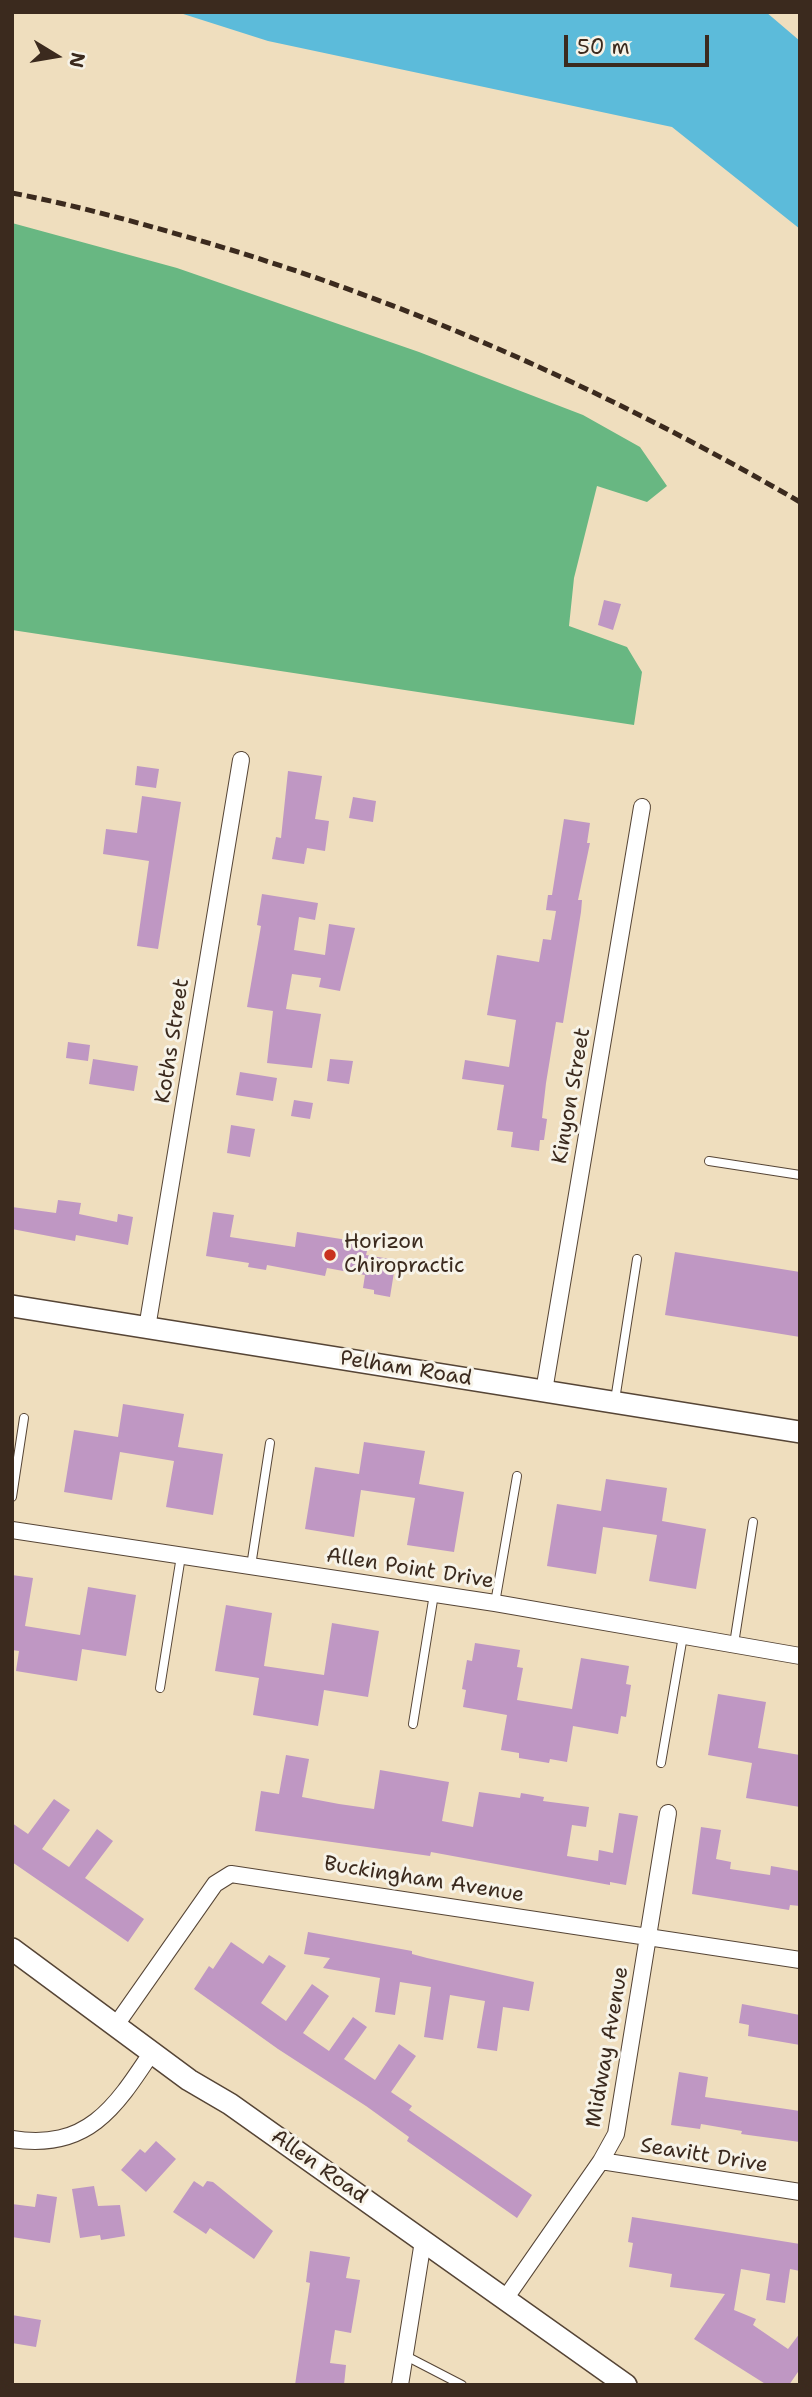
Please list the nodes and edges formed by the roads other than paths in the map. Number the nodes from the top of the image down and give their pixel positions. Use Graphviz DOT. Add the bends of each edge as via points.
graph roads {
  1 [pos="241,761"];
  2 [pos="642,807"];
  3 [pos="709,1161"];
  4 [pos="800,1175"];
  5 [pos="636,1259"];
  6 [pos="12,1306"];
  7 [pos="147,1328"];
  8 [pos="544,1391"];
  9 [pos="614,1403"];
  10 [pos="24,1418"];
  11 [pos="800,1432"];
  12 [pos="270,1443"];
  13 [pos="517,1476"];
  14 [pos="12,1497"];
  15 [pos="753,1522"];
  16 [pos="12,1530"];
  17 [pos="181,1556"];
  18 [pos="251,1566"];
  19 [pos="434,1594"];
  20 [pos="495,1603"];
  21 [pos="683,1636"];
  22 [pos="734,1644"];
  23 [pos="800,1656"];
  24 [pos="160,1688"];
  25 [pos="413,1724"];
  26 [pos="662,1763"];
  27 [pos="668,1813"];
  28 [pos="649,1936"];
  29 [pos="12,1949"];
  30 [pos="800,1960"];
  31 [pos="116,2025"];
  32 [pos="152,2052"];
  33 [pos="12,2139"];
  34 [pos="601,2161"];
  35 [pos="800,2192"];
  36 [pos="423,2241"];
  37 [pos="505,2299"];
  38 [pos="404,2355"];
  39 [pos="400,2385"];
  40 [pos="462,2385"];
  41 [pos="626,2385"];
  1 -- 7 [label="street, Koths Street"];
  2 -- 8 [label="street, Kinyon Street"];
  3 -- 4 [label="lane"];
  5 -- 9 [label="lane"];
  6 -- 7 [label="main road, Pelham Road"];
  7 -- 8 [label="main road, Pelham Road"];
  8 -- 9 [label="main road, Pelham Road"];
  9 -- 11 [label="main road, Pelham Road"];
  10 -- 14 [label="lane"];
  12 -- 18 [label="lane"];
  13 -- 20 [label="lane"];
  15 -- 22 [label="lane"];
  16 -- 17 [label="street, Allen Point Drive"];
  17 -- 18 [label="street, Allen Point Drive"];
  17 -- 24 [label="lane"];
  18 -- 19 [label="street, Allen Point Drive"];
  19 -- 20 [label="street, Allen Point Drive"];
  19 -- 25 [label="lane"];
  20 -- 21 [label="street, Allen Point Drive"];
  21 -- 22 [label="street, Allen Point Drive"];
  21 -- 26 [label="lane"];
  22 -- 23 [label="street, Allen Point Drive"];
  27 -- 28 [label="street, Midway Avenue"];
  28 -- 30 [label="street, Buckingham Avenue"];
  28 -- 31 [label="street, Buckingham Avenue" via="231,1874 215,1884"];
  28 -- 34 [label="street, Midway Avenue" via="616,2134"];
  29 -- 31 [label="main road, Allen Road"];
  31 -- 32 [label="main road, Allen Road"];
  32 -- 33 [label="street" via="124,2095 82,2131 47,2142"];
  32 -- 36 [label="main road, Allen Road"];
  34 -- 35 [label="street, Seavitt Drive"];
  34 -- 37 [label="street, Midway Avenue"];
  36 -- 37 [label="main road, Allen Road"];
  36 -- 38 [label="street"];
  37 -- 41 [label="main road, Allen Road"];
  38 -- 39 [label="street"];
  38 -- 40 [label="lane"];
}
